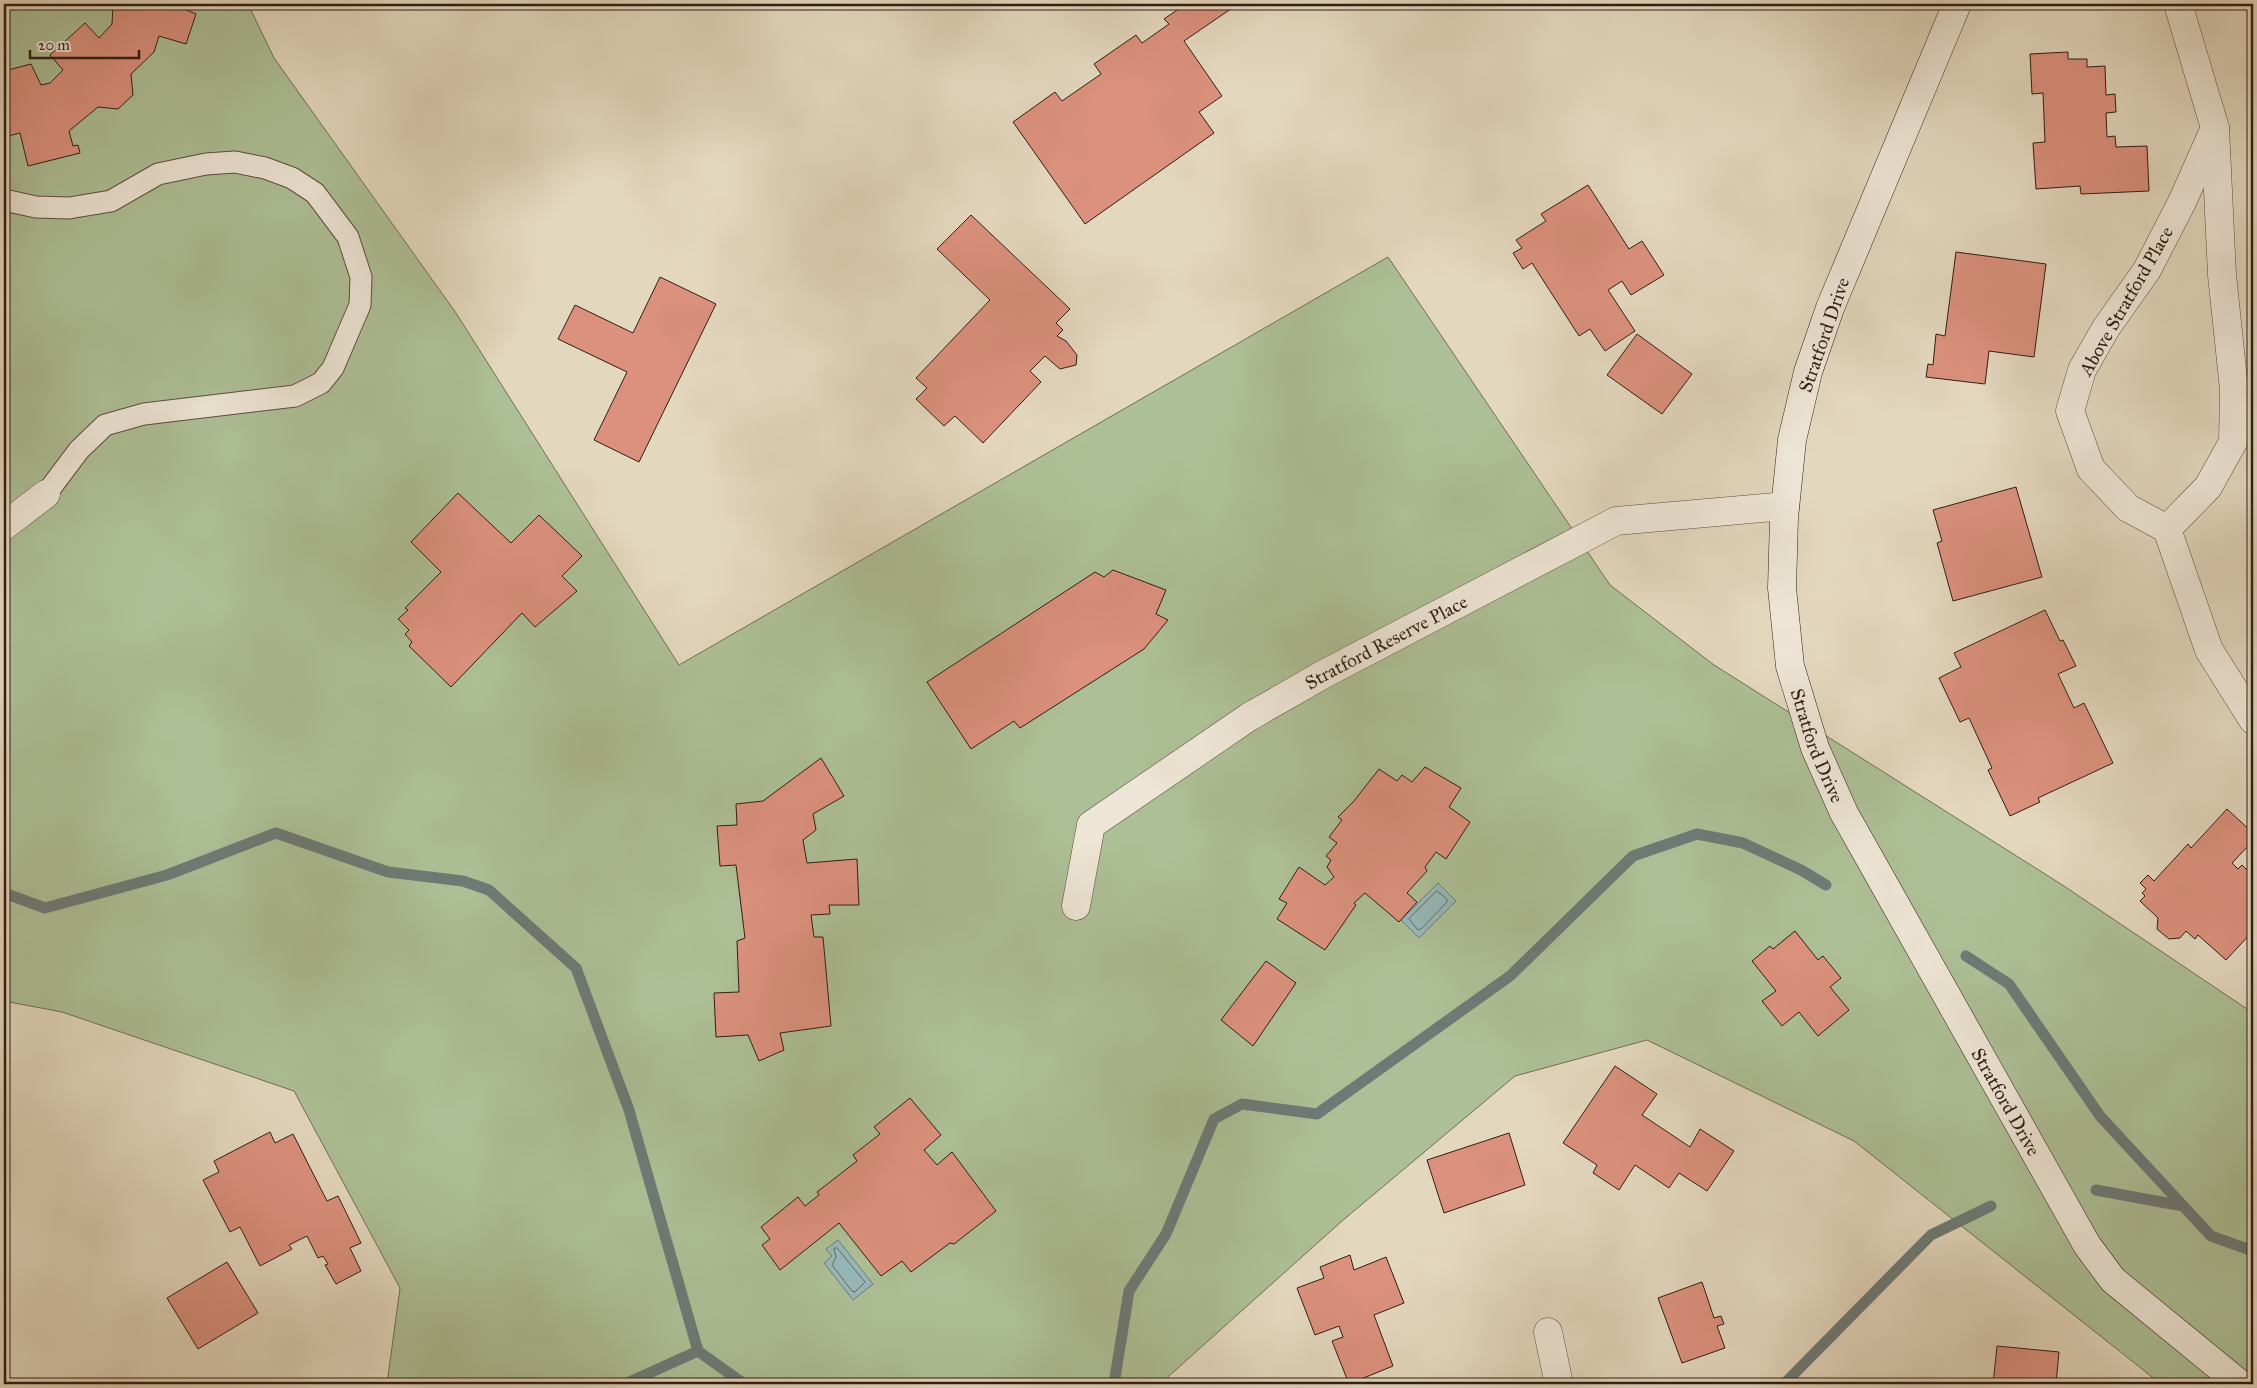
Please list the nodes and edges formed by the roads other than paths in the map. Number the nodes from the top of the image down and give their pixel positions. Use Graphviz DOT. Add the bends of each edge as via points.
graph roads {
  1 [pos="1957,4"];
  2 [pos="2178,4"];
  3 [pos="2215,128"];
  4 [pos="4,200"];
  5 [pos="46,494"];
  6 [pos="1785,506"];
  7 [pos="4,526"];
  8 [pos="2167,529"];
  9 [pos="2253,720"];
  10 [pos="1076,906"];
  11 [pos="1548,1332"];
  12 [pos="1559,1384"];
  13 [pos="2240,1384"];
  1 -- 6 [label="street, Stratford Drive" via="1830,308 1792,440"];
  2 -- 3 [label="street"];
  3 -- 8 [label="street" via="2222,276 2234,389 2233,442 2208,486"];
  3 -- 8 [label="street, Above Stratford Place" via="2147,270 2106,328 2082,370 2070,411 2091,469 2128,508"];
  4 -- 5 [label="lane" via="36,207 69,208 111,201 158,174 206,164 235,162 250,165 292,178 315,193 348,237 361,277 360,305 333,368 321,383 295,396 144,414 105,424 79,450"];
  5 -- 7 [label="street"];
  6 -- 10 [label="street, Stratford Reserve Place" via="1616,521 1324,674 1249,718 1091,825"];
  6 -- 13 [label="street, Stratford Drive" via="1782,588 1790,666 1815,748 1844,813 2087,1244 2113,1280"];
  8 -- 9 [label="street" via="2209,650"];
  11 -- 12 [label="street"];
}
